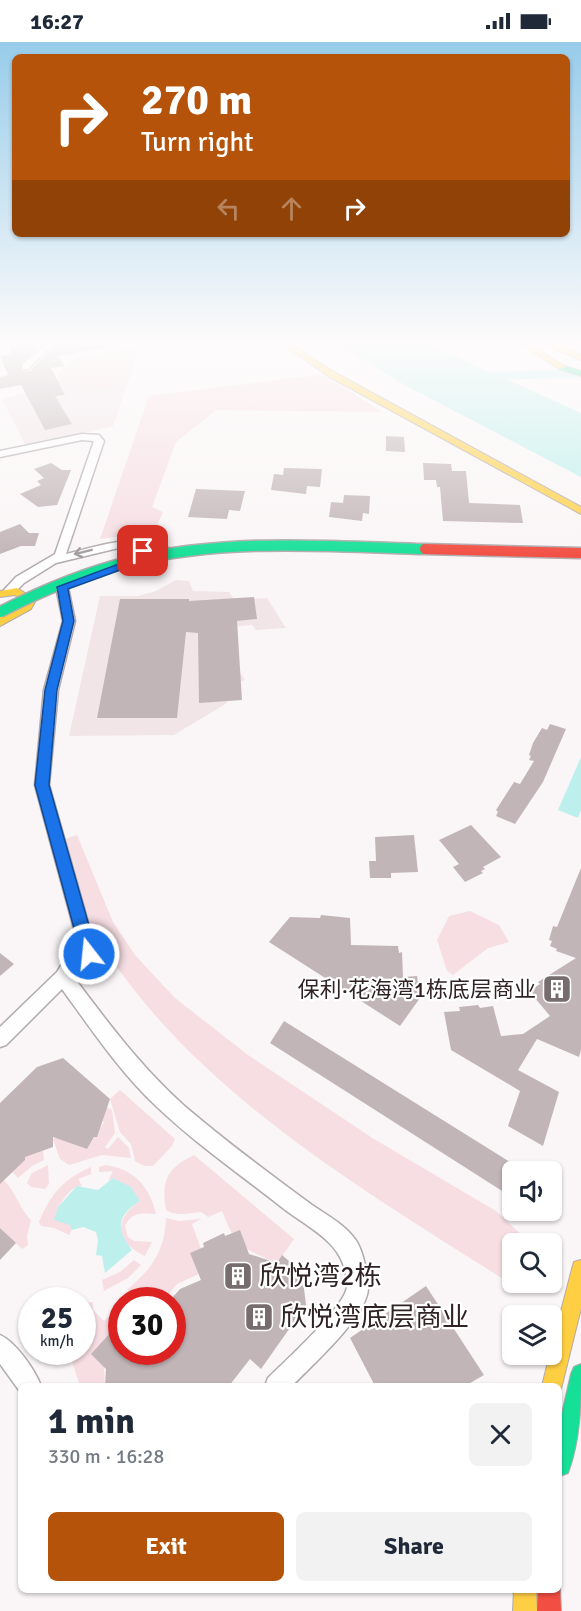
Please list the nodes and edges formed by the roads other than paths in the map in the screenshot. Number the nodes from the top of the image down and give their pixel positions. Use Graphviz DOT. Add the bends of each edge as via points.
graph roads {
  1 [pos="403,413"];
  2 [pos="417,413"];
  3 [pos="0,454"];
  4 [pos="581,502"];
  5 [pos="581,511"];
  6 [pos="124,543"];
  7 [pos="581,546"];
  8 [pos="581,553"];
  9 [pos="55,560"];
  10 [pos="121,566"];
  11 [pos="62,587"];
  12 [pos="5,592"];
  13 [pos="0,601"];
  14 [pos="31,604"];
  15 [pos="0,612"];
  16 [pos="0,622"];
  17 [pos="63,977"];
  18 [pos="0,1039"];
  19 [pos="581,1269"];
  20 [pos="0,1346"];
  21 [pos="545,1365"];
  22 [pos="581,1374"];
  23 [pos="553,1379"];
  24 [pos="28,1383"];
  25 [pos="279,1383"];
  26 [pos="562,1456"];
  27 [pos="525,1593"];
  28 [pos="549,1593"];
  29 [pos="525,1611"];
  30 [pos="549,1611"];
  1 -- 5 [label="main road"];
  2 -- 4 [label="main road"];
  3 -- 9 [label="street" via="96,437 98,445 65,544"];
  6 -- 9 [label="street, one-way"];
  6 -- 10 [label="street" via="138,546 144,554 139,560"];
  6 -- 10 [label="street" via="147,544 180,557"];
  7 -- 13 [label="main road" via="279,539 190,542 86,564"];
  8 -- 15 [label="main road, bridge" via="308,546 199,549 147,556 93,570 46,587"];
  9 -- 12 [label="street"];
  10 -- 11 [label="street"];
  11 -- 14 [label="street"];
  11 -- 17 [label="street" via="69,621 51,690 42,785 87,947"];
  12 -- 14 [label="main road" via="23,592"];
  14 -- 16 [label="main road"];
  17 -- 18 [label="street"];
  17 -- 25 [label="street" via="161,1098 332,1230 350,1250 358,1288 346,1314"];
  19 -- 23 [label="main road"];
  20 -- 24 [label="street"];
  21 -- 23 [label="street"];
  22 -- 26 [label="main road"];
  27 -- 29 [label="main road"];
  28 -- 30 [label="main road"];
}
